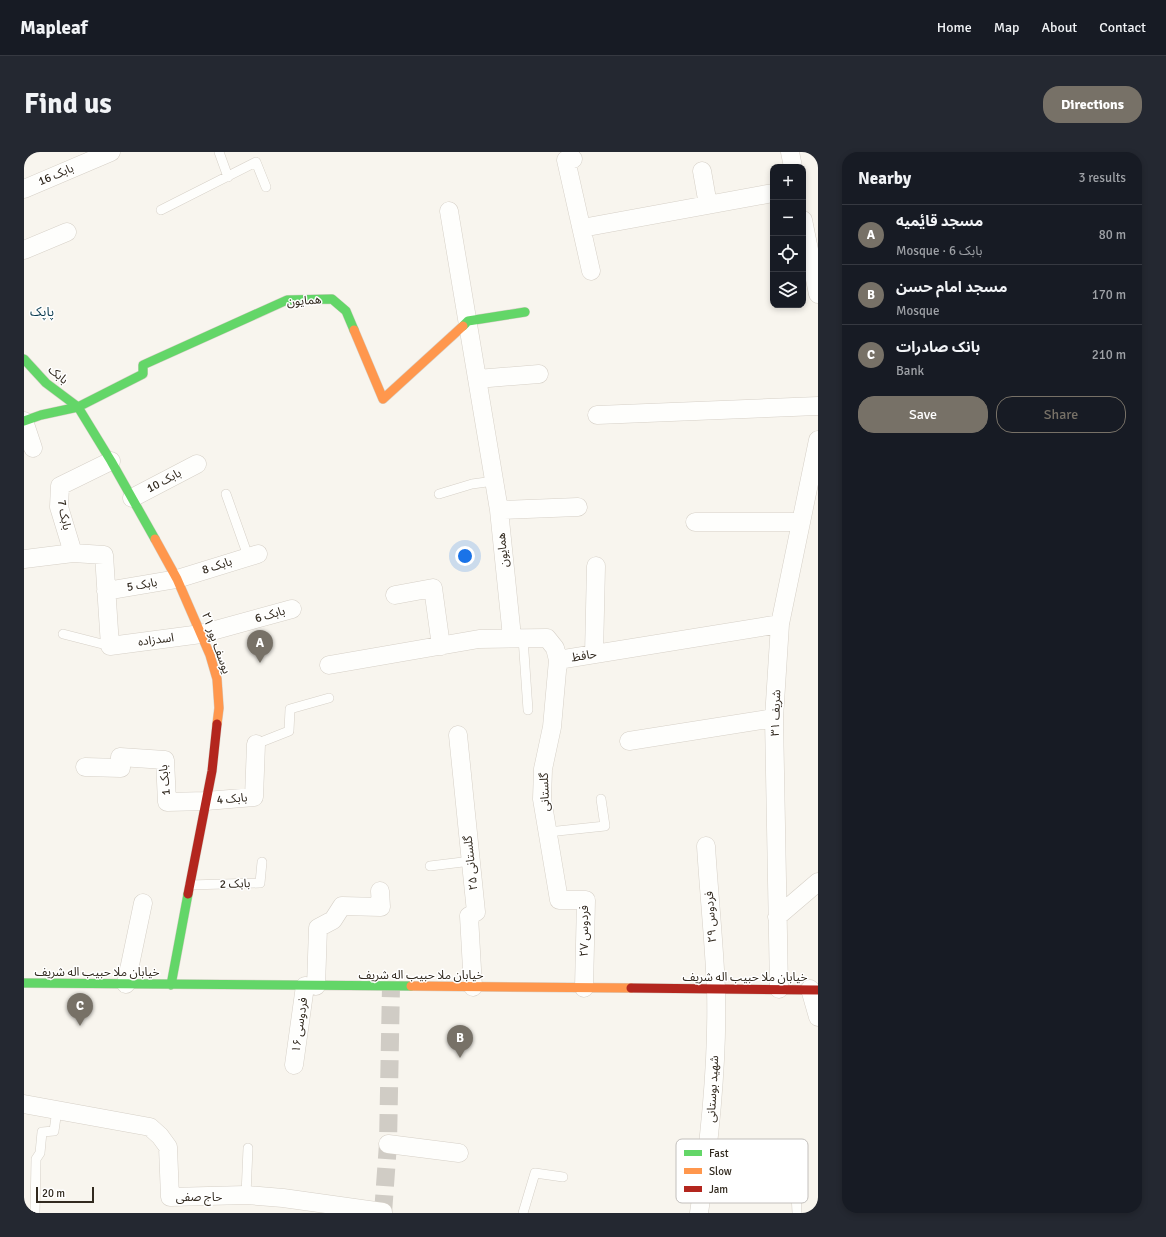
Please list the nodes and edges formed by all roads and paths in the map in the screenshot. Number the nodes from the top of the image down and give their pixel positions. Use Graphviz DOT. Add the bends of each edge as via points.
graph roads {
  1 [pos="111,152"];
  2 [pos="219,152"];
  3 [pos="790,152"];
  4 [pos="573,159"];
  5 [pos="792,164"];
  6 [pos="702,171"];
  7 [pos="228,177"];
  8 [pos="266,187"];
  9 [pos="24,189"];
  10 [pos="770,194"];
  11 [pos="708,205"];
  12 [pos="161,210"];
  13 [pos="449,211"];
  14 [pos="582,228"];
  15 [pos="67,232"];
  16 [pos="806,235"];
  17 [pos="24,250"];
  18 [pos="591,271"];
  19 [pos="818,293"];
  20 [pos="525,312"];
  21 [pos="468,321"];
  22 [pos="24,359"];
  23 [pos="539,374"];
  24 [pos="477,378"];
  25 [pos="818,406"];
  26 [pos="78,407"];
  27 [pos="598,414"];
  28 [pos="24,421"];
  29 [pos="818,440"];
  30 [pos="33,448"];
  31 [pos="111,460"];
  32 [pos="197,464"];
  33 [pos="494,481"];
  34 [pos="226,494"];
  35 [pos="440,494"];
  36 [pos="132,498"];
  37 [pos="578,507"];
  38 [pos="499,510"];
  39 [pos="695,522"];
  40 [pos="801,522"];
  41 [pos="73,553"];
  42 [pos="253,555"];
  43 [pos="24,560"];
  44 [pos="596,566"];
  45 [pos="177,579"];
  46 [pos="106,591"];
  47 [pos="395,595"];
  48 [pos="292,609"];
  49 [pos="780,624"];
  50 [pos="63,634"];
  51 [pos="201,634"];
  52 [pos="517,637"];
  53 [pos="110,646"];
  54 [pos="440,646"];
  55 [pos="594,654"];
  56 [pos="558,660"];
  57 [pos="329,665"];
  58 [pos="329,698"];
  59 [pos="528,710"];
  60 [pos="774,718"];
  61 [pos="458,735"];
  62 [pos="629,741"];
  63 [pos="256,744"];
  64 [pos="85,767"];
  65 [pos="601,799"];
  66 [pos="206,801"];
  67 [pos="548,832"];
  68 [pos="706,846"];
  69 [pos="471,861"];
  70 [pos="262,862"];
  71 [pos="430,866"];
  72 [pos="818,882"];
  73 [pos="189,886"];
  74 [pos="380,891"];
  75 [pos="559,900"];
  76 [pos="143,903"];
  77 [pos="776,917"];
  78 [pos="24,983"];
  79 [pos="126,984"];
  80 [pos="171,985"];
  81 [pos="311,986"];
  82 [pos="473,987"];
  83 [pos="584,988"];
  84 [pos="716,989"];
  85 [pos="779,989"];
  86 [pos="814,990"];
  87 [pos="818,1017"];
  88 [pos="294,1065"];
  89 [pos="24,1104"];
  90 [pos="57,1110"];
  91 [pos="709,1139"];
  92 [pos="388,1144"];
  93 [pos="248,1148"];
  94 [pos="459,1153"];
  95 [pos="563,1177"];
  96 [pos="246,1195"];
  97 [pos="716,1203"];
  98 [pos="796,1203"];
  99 [pos="700,1205"];
  100 [pos="383,1212"];
  101 [pos="35,1213"];
  102 [pos="523,1213"];
  103 [pos="797,1213"];
  1 -- 9 [label="street, بابک 16"];
  2 -- 7 [label="lane"];
  3 -- 5 [label="street"];
  4 -- 14 [label="street" via="566,160"];
  6 -- 11 [label="street"];
  7 -- 8 [label="lane" via="256,162"];
  7 -- 12 [label="lane"];
  10 -- 11 [label="street"];
  11 -- 14 [label="street"];
  13 -- 21 [label="street, همایون"];
  14 -- 18 [label="street"];
  15 -- 17 [label="street"];
  16 -- 19 [label="street"];
  20 -- 21 [label="street"];
  21 -- 24 [label="street, همایون"];
  21 -- 26 [label="street, همایون" via="383,399 346,311 332,299 287,300 143,366 143,374"];
  22 -- 26 [label="street, بابک" via="46,383"];
  23 -- 24 [label="street"];
  24 -- 33 [label="street, همایون"];
  25 -- 27 [label="street"];
  26 -- 28 [label="street"];
  26 -- 31 [label="street, یوسف پور ۲۱"];
  28 -- 30 [label="street"];
  29 -- 40 [label="street, شریف ۳۱"];
  31 -- 36 [label="street, یوسف پور ۲۱"];
  31 -- 41 [label="street, بابک 7" via="60,486 59,507"];
  32 -- 36 [label="street, بابک 10"];
  33 -- 35 [label="lane" via="472,484"];
  33 -- 38 [label="street, همایون"];
  34 -- 42 [label="lane"];
  36 -- 45 [label="street, یوسف پور ۲۱"];
  37 -- 38 [label="street"];
  38 -- 52 [label="street, همایون"];
  39 -- 40 [label="street"];
  40 -- 49 [label="street, شریف ۳۱"];
  41 -- 43 [label="street"];
  41 -- 46 [label="street" via="104,555"];
  42 -- 45 [label="street, بابک 8"];
  44 -- 55 [label="street"];
  45 -- 46 [label="street, بابک 5"];
  45 -- 51 [label="street, یوسف پور ۲۱"];
  46 -- 53 [label="street"];
  47 -- 54 [label="street" via="433,588"];
  48 -- 51 [label="street, بابک 6"];
  49 -- 55 [label="street, حافظ"];
  49 -- 60 [label="street, شریف ۳۱"];
  50 -- 53 [label="lane"];
  51 -- 53 [label="street, اسدزاده"];
  51 -- 66 [label="street, یوسف پور ۲۱" via="214,667 219,693 212,771"];
  52 -- 54 [label="street, حافظ" via="479,639"];
  52 -- 56 [label="street, حافظ" via="547,638 555,648"];
  52 -- 59 [label="lane"];
  54 -- 57 [label="street, حافظ"];
  55 -- 56 [label="street, حافظ"];
  56 -- 67 [label="street, گلستانی" via="552,727 542,784"];
  58 -- 63 [label="lane" via="290,709 289,731"];
  60 -- 62 [label="street"];
  60 -- 77 [label="street, شریف ۳۱"];
  61 -- 69 [label="street, گلستانی ۲۵"];
  63 -- 66 [label="street, بابک 4" via="254,796"];
  64 -- 66 [label="street, بابک 1" via="121,768 120,757 165,760 167,802"];
  65 -- 67 [label="lane" via="605,826"];
  66 -- 73 [label="street, یوسف پور ۲۱"];
  67 -- 75 [label="street, گلستانی"];
  68 -- 84 [label="street, فردوس ۲۹"];
  69 -- 71 [label="lane"];
  69 -- 82 [label="street, گلستانی ۲۵" via="476,912 469,916"];
  70 -- 73 [label="lane, بابک 2" via="260,883"];
  72 -- 77 [label="street"];
  73 -- 80 [label="street, یوسف پور ۲۱"];
  74 -- 81 [label="street, فردوسی ۱۶" via="380,907 342,906 333,920 318,928"];
  75 -- 83 [label="street, فردوس ۲۷" via="586,900"];
  76 -- 79 [label="street"];
  77 -- 85 [label="street, شریف ۳۱"];
  78 -- 79 [label="street, خیابان ملا حبیب اله شریف"];
  79 -- 80 [label="street, خیابان ملا حبیب اله شریف"];
  80 -- 81 [label="street, خیابان ملا حبیب اله شریف"];
  81 -- 82 [label="street, خیابان ملا حبیب اله شریف"];
  81 -- 88 [label="street, فردوسی ۱۶"];
  82 -- 83 [label="street, خیابان ملا حبیب اله شریف"];
  83 -- 84 [label="street, خیابان ملا حبیب اله شریف"];
  84 -- 85 [label="street, خیابان ملا حبیب اله شریف"];
  84 -- 91 [label="street, شهید بوستانی" via="715,1061"];
  85 -- 86 [label="street, خیابان ملا حبیب اله شریف"];
  86 -- 87 [label="street"];
  89 -- 90 [label="street, حاج صفی"];
  90 -- 96 [label="street, حاج صفی" via="150,1128 168,1147 170,1197"];
  90 -- 101 [label="lane" via="54,1131 42,1132 40,1153 36,1159"];
  92 -- 94 [label="street"];
  93 -- 96 [label="lane"];
  95 -- 102 [label="lane" via="535,1173"];
  96 -- 100 [label="street, حاج صفی"];
  97 -- 99 [label="lane"];
  98 -- 103 [label="lane"];
}
